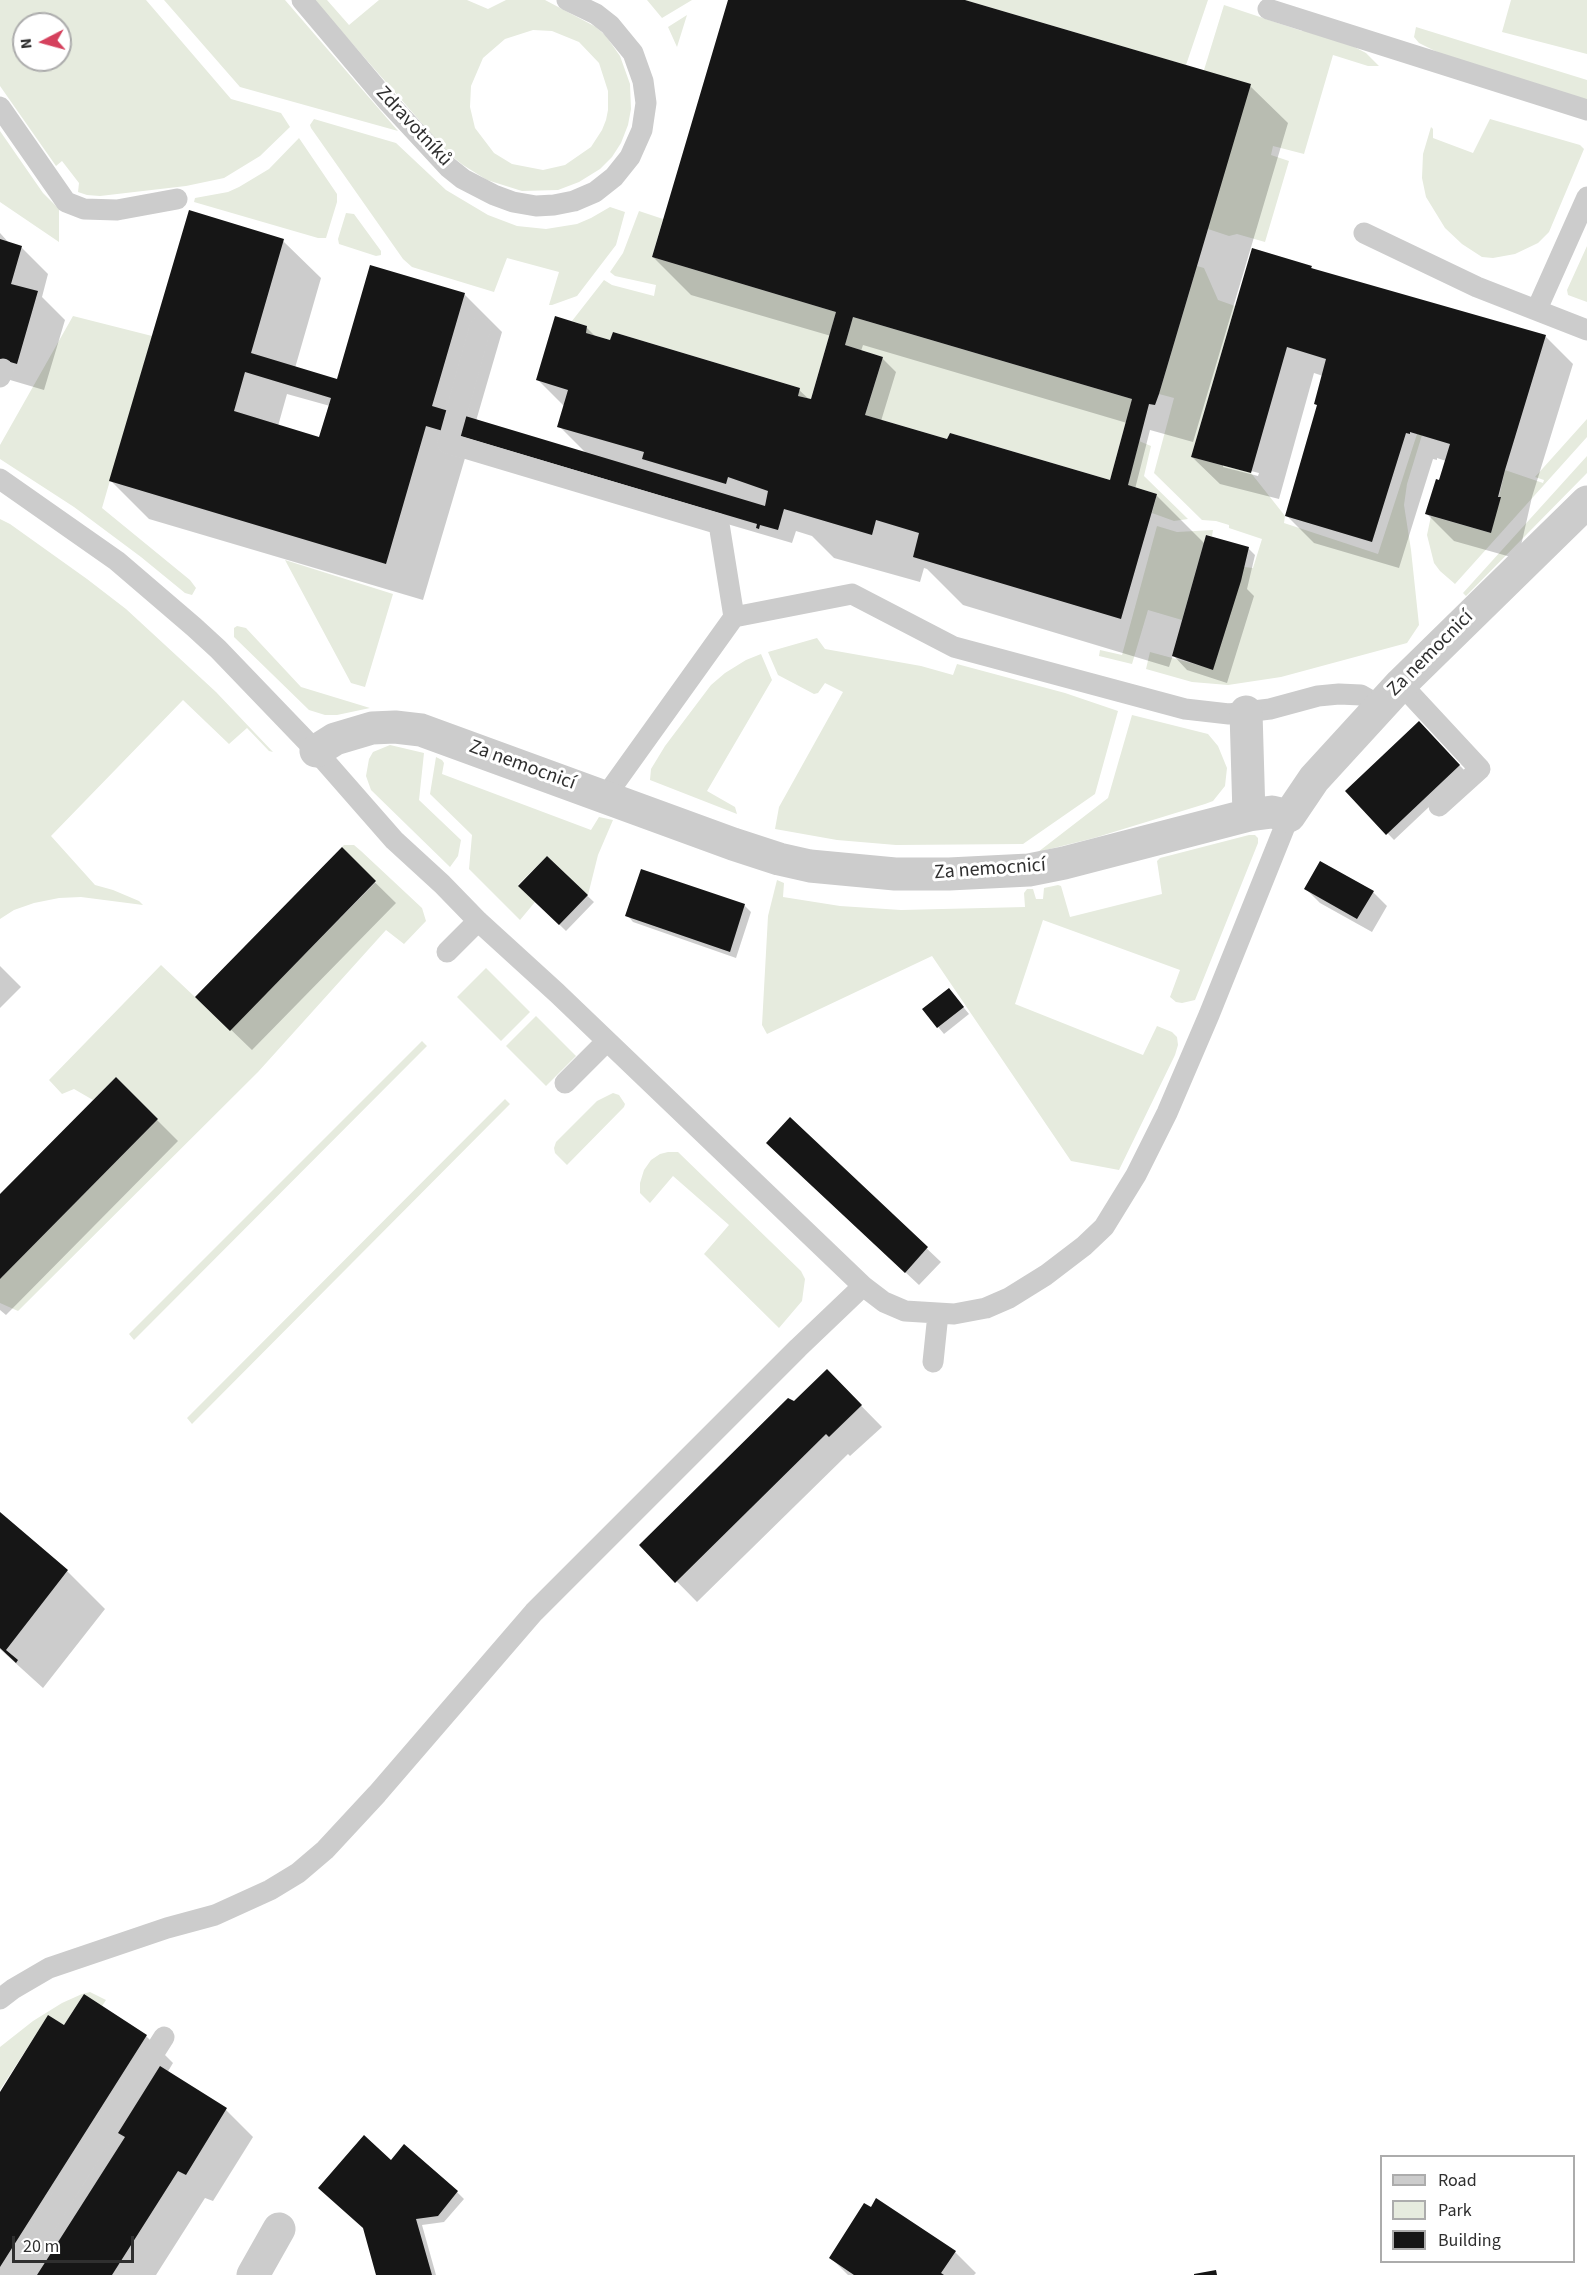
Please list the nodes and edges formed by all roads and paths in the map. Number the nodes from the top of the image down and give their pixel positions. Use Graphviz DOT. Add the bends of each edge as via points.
graph roads {
  1 [pos="302,0"];
  2 [pos="567,0"];
  3 [pos="1268,9"];
  4 [pos="0,107"];
  5 [pos="1587,110"];
  6 [pos="1587,197"];
  7 [pos="177,199"];
  8 [pos="1364,233"];
  9 [pos="1537,309"];
  10 [pos="480,328"];
  11 [pos="1587,330"];
  12 [pos="0,479"];
  13 [pos="1587,502"];
  14 [pos="734,617"];
  15 [pos="1390,695"];
  16 [pos="1246,712"];
  17 [pos="316,751"];
  18 [pos="605,797"];
  19 [pos="1439,806"];
  20 [pos="1249,815"];
  21 [pos="1289,816"];
  22 [pos="478,921"];
  23 [pos="447,952"];
  24 [pos="607,1041"];
  25 [pos="565,1083"];
  26 [pos="863,1286"];
  27 [pos="938,1314"];
  28 [pos="933,1362"];
  29 [pos="0,1999"];
  30 [pos="165,2037"];
  31 [pos="279,2229"];
  32 [pos="14,2275"];
  33 [pos="252,2275"];
  1 -- 2 [label="lane, Zdravotníků" via="448,167 494,195 536,206 574,201 595,192 630,157 642,130 646,103 633,53 610,25"];
  3 -- 5 [label="lane"];
  4 -- 7 [label="lane" via="66,202 84,209 117,210"];
  6 -- 9 [label="lane"];
  8 -- 9 [label="lane" via="1477,287"];
  9 -- 11 [label="lane"];
  10 -- 14 [label="lane" via="448,443 719,524"];
  12 -- 17 [label="lane" via="117,561 176,610 219,649"];
  13 -- 15 [label="street, Za nemocnicí"];
  14 -- 16 [label="lane" via="852,594 954,647 1185,709"];
  14 -- 18 [label="lane"];
  15 -- 16 [label="lane" via="1329,695"];
  15 -- 19 [label="lane" via="1480,769"];
  15 -- 21 [label="street, Za nemocnicí" via="1314,779"];
  16 -- 20 [label="street"];
  17 -- 18 [label="street, Za nemocnicí" via="372,728 409,728"];
  17 -- 22 [label="lane" via="394,840"];
  18 -- 20 [label="street, Za nemocnicí" via="779,859 895,874 1029,870"];
  20 -- 21 [label="street, Za nemocnicí" via="1272,812"];
  21 -- 27 [label="lane" via="1167,1113 1104,1227 1068,1259 1009,1298 970,1313"];
  22 -- 23 [label="lane"];
  22 -- 24 [label="lane"];
  24 -- 25 [label="lane"];
  24 -- 26 [label="lane"];
  26 -- 27 [label="lane" via="884,1302 905,1311"];
  26 -- 29 [label="lane" via="534,1612 377,1794 298,1873 215,1915 49,1968"];
  27 -- 28 [label="lane"];
  30 -- 32 [label="lane"];
  31 -- 33 [label="street"];
}
